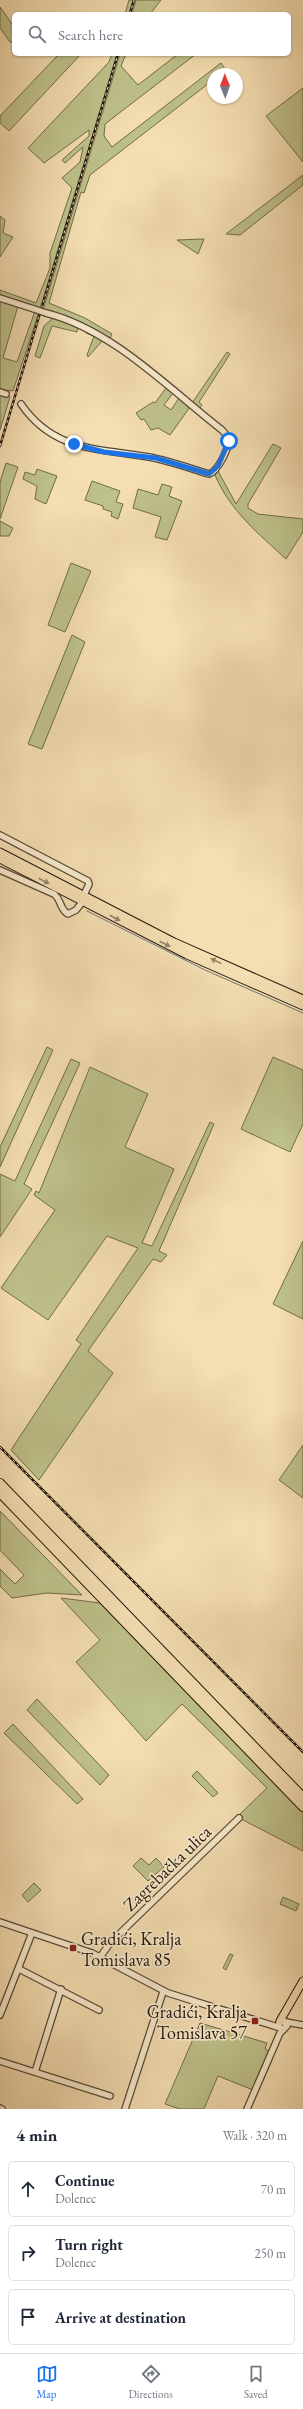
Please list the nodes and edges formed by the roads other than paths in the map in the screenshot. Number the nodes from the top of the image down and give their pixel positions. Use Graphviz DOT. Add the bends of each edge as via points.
graph roads {
  1 [pos="0,298"];
  2 [pos="21,404"];
  3 [pos="0,834"];
  4 [pos="0,852"];
  5 [pos="0,859"];
  6 [pos="0,870"];
  7 [pos="84,898"];
  8 [pos="303,999"];
  9 [pos="303,1006"];
  10 [pos="0,1483"];
  11 [pos="0,1493"];
  12 [pos="303,1797"];
  13 [pos="303,1807"];
  14 [pos="239,1818"];
  15 [pos="0,1922"];
  16 [pos="32,1932"];
  17 [pos="100,1957"];
  18 [pos="19,1969"];
  19 [pos="303,1981"];
  20 [pos="61,1989"];
  21 [pos="163,1992"];
  22 [pos="100,2010"];
  23 [pos="0,2015"];
  24 [pos="281,2026"];
  25 [pos="303,2026"];
  26 [pos="0,2061"];
  27 [pos="35,2072"];
  28 [pos="110,2096"];
  29 [pos="125,2109"];
  30 [pos="247,2109"];
  1 -- 2 [label="street, bridge" via="78,323 108,339 222,430 229,439 215,470 209,474 156,458 104,452 74,444 36,424"];
  3 -- 7 [label="street" via="88,881 90,884"];
  4 -- 7 [label="main road"];
  5 -- 7 [label="main road, one-way"];
  6 -- 7 [label="street" via="54,894 60,899 64,911 68,914 76,910"];
  8 -- 7 [label="main road, one-way" via="204,956"];
  7 -- 9 [label="main road, one-way" via="130,926 203,963"];
  10 -- 12 [label="highway"];
  11 -- 13 [label="highway"];
  14 -- 17 [label="street, Zagrebačka ulica" via="111,1942"];
  15 -- 16 [label="street"];
  16 -- 17 [label="street"];
  16 -- 18 [label="street"];
  17 -- 21 [label="street"];
  18 -- 20 [label="street"];
  18 -- 23 [label="street"];
  19 -- 24 [label="main road" via="289,2005"];
  20 -- 22 [label="street"];
  20 -- 27 [label="street"];
  21 -- 24 [label="street"];
  21 -- 29 [label="street"];
  24 -- 25 [label="street"];
  24 -- 30 [label="street"];
  26 -- 27 [label="street"];
  27 -- 28 [label="street"];
}
